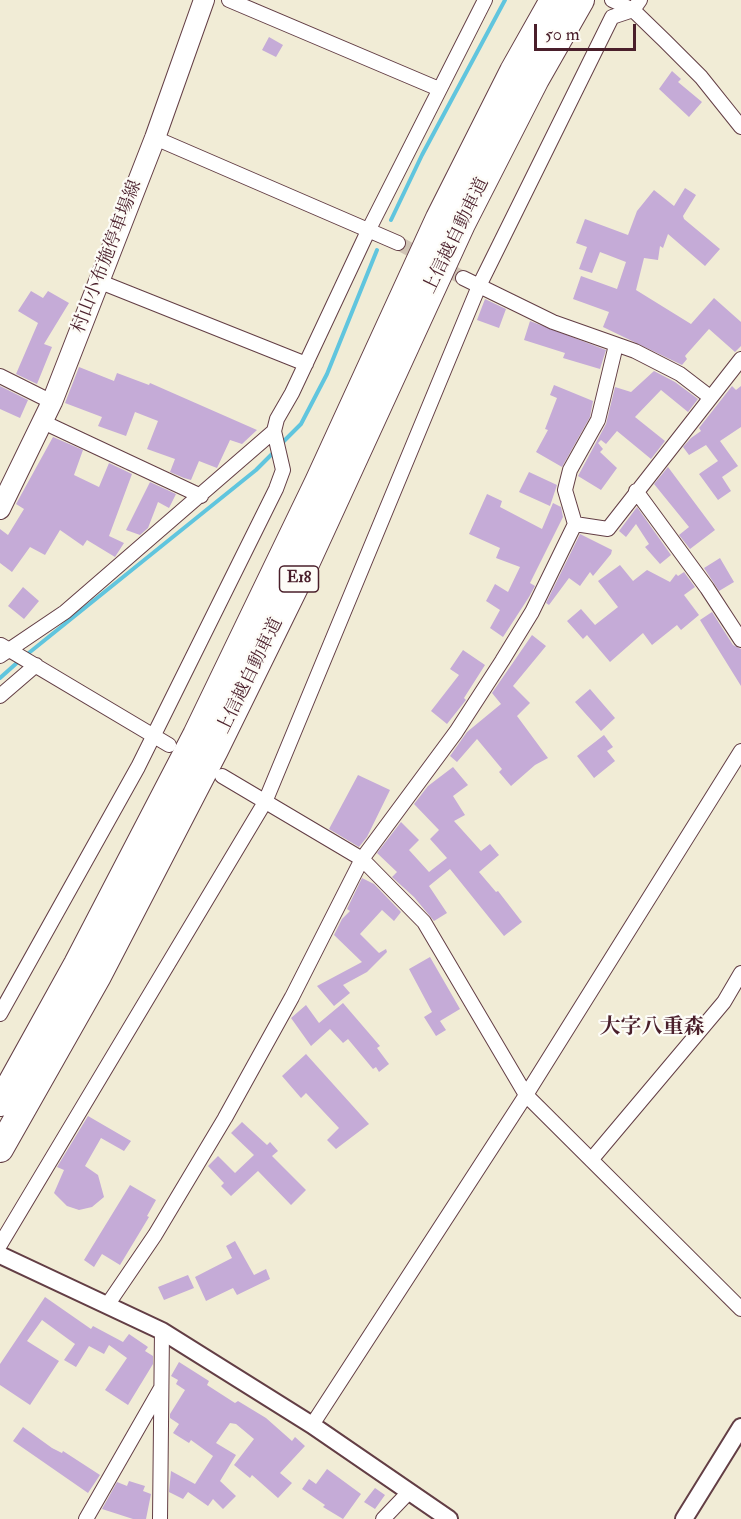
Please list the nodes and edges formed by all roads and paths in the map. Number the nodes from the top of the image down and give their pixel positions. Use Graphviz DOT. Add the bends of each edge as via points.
graph roads {
  1 [pos="204,0"];
  2 [pos="229,0"];
  3 [pos="485,0"];
  4 [pos="553,0"];
  5 [pos="581,0"];
  6 [pos="612,0"];
  7 [pos="637,5"];
  8 [pos="439,89"];
  9 [pos="741,127"];
  10 [pos="155,138"];
  11 [pos="369,229"];
  12 [pos="398,243"];
  13 [pos="463,278"];
  14 [pos="98,280"];
  15 [pos="479,286"];
  16 [pos="616,345"];
  17 [pos="741,359"];
  18 [pos="306,364"];
  19 [pos="0,376"];
  20 [pos="710,398"];
  21 [pos="52,402"];
  22 [pos="43,423"];
  23 [pos="274,434"];
  24 [pos="636,491"];
  25 [pos="201,496"];
  26 [pos="0,509"];
  27 [pos="575,524"];
  28 [pos="741,640"];
  29 [pos="6,650"];
  30 [pos="34,664"];
  31 [pos="0,696"];
  32 [pos="153,735"];
  33 [pos="170,745"];
  34 [pos="741,752"];
  35 [pos="222,776"];
  36 [pos="265,802"];
  37 [pos="363,859"];
  38 [pos="741,973"];
  39 [pos="0,1014"];
  40 [pos="526,1095"];
  41 [pos="0,1103"];
  42 [pos="0,1149"];
  43 [pos="591,1160"];
  44 [pos="0,1245"];
  45 [pos="0,1255"];
  46 [pos="108,1304"];
  47 [pos="741,1309"];
  48 [pos="162,1331"];
  49 [pos="162,1387"];
  50 [pos="312,1425"];
  51 [pos="741,1427"];
  52 [pos="409,1492"];
  53 [pos="86,1519"];
  54 [pos="160,1519"];
  55 [pos="383,1519"];
  56 [pos="449,1519"];
  57 [pos="684,1519"];
  1 -- 10 [label="main road, 村山小布施停車場線"];
  2 -- 8 [label="street"];
  3 -- 8 [label="street"];
  4 -- 41 [label="highway, 上信越自動車道 / E18" via="439,218 196,735"];
  5 -- 42 [label="highway, 上信越自動車道 / E18" via="462,224 215,750 98,976"];
  6 -- 7 [label="street"];
  7 -- 9 [label="street"];
  7 -- 15 [label="street" via="612,17"];
  8 -- 11 [label="street"];
  10 -- 11 [label="street"];
  10 -- 14 [label="main road, 村山小布施停車場線"];
  11 -- 12 [label="street"];
  11 -- 18 [label="street"];
  13 -- 15 [label="street"];
  14 -- 18 [label="street"];
  14 -- 21 [label="main road, 村山小布施停車場線"];
  15 -- 16 [label="street" via="553,322"];
  15 -- 36 [label="street"];
  16 -- 20 [label="street" via="680,374"];
  16 -- 27 [label="street" via="598,420 570,470 565,490"];
  17 -- 20 [label="street"];
  18 -- 23 [label="street" via="277,419"];
  19 -- 21 [label="street"];
  20 -- 24 [label="street"];
  21 -- 22 [label="main road, 村山小布施停車場線"];
  22 -- 25 [label="street"];
  22 -- 26 [label="main road, 村山小布施停車場線"];
  23 -- 25 [label="street"];
  23 -- 32 [label="street" via="283,470 276,489"];
  24 -- 27 [label="street" via="609,529"];
  24 -- 28 [label="street"];
  25 -- 29 [label="street" via="65,612"];
  27 -- 37 [label="street" via="532,612 497,670"];
  29 -- 30 [label="street"];
  30 -- 31 [label="street"];
  30 -- 32 [label="street"];
  32 -- 33 [label="street"];
  32 -- 39 [label="street"];
  34 -- 40 [label="street"];
  35 -- 36 [label="street"];
  36 -- 37 [label="street"];
  36 -- 44 [label="street"];
  37 -- 40 [label="street" via="424,922"];
  37 -- 46 [label="street" via="225,1118 155,1235"];
  38 -- 43 [label="street" via="723,1002"];
  40 -- 43 [label="street"];
  40 -- 50 [label="street"];
  43 -- 47 [label="street"];
  45 -- 46 [label="street"];
  46 -- 48 [label="street"];
  48 -- 49 [label="street"];
  48 -- 50 [label="street"];
  49 -- 53 [label="street"];
  49 -- 54 [label="street"];
  50 -- 52 [label="street"];
  51 -- 57 [label="street"];
  52 -- 55 [label="street"];
  52 -- 56 [label="street"];
}
